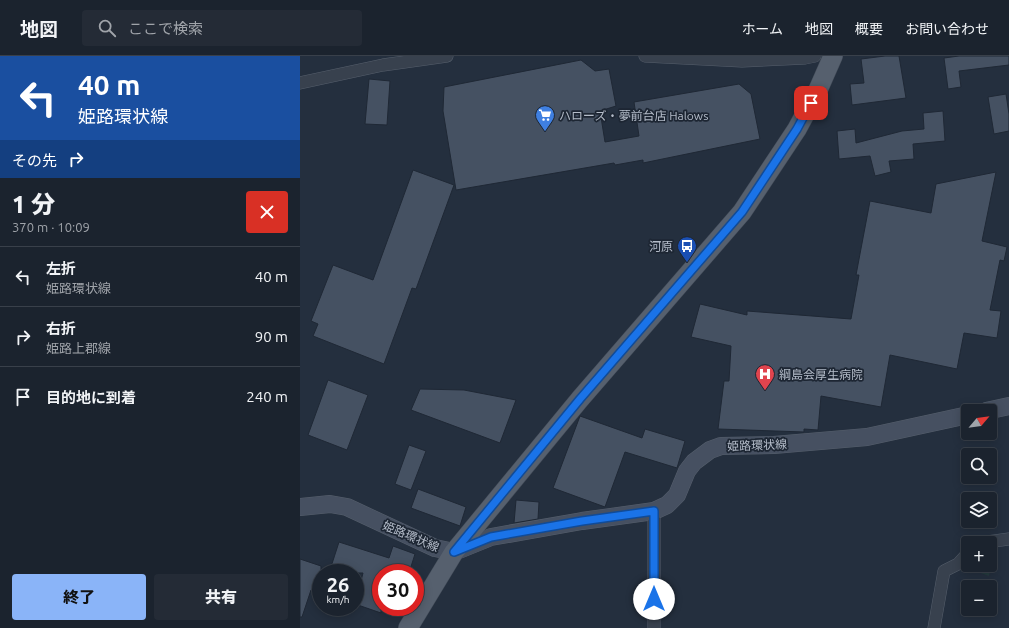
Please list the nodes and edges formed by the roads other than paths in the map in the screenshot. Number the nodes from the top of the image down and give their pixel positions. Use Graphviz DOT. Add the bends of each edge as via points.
graph roads {
  1 [pos="447,56"];
  2 [pos="649,56"];
  3 [pos="815,56"];
  4 [pos="833,56"];
  5 [pos="742,58"];
  6 [pos="383,60"];
  7 [pos="300,83"];
  8 [pos="1009,406"];
  9 [pos="997,409"];
  10 [pos="961,417"];
  11 [pos="300,507"];
  12 [pos="654,511"];
  13 [pos="1009,539"];
  14 [pos="997,541"];
  15 [pos="454,552"];
  16 [pos="961,561"];
  17 [pos="408,628"];
  18 [pos="654,628"];
  19 [pos="934,628"];
  1 -- 6 [label="street"];
  2 -- 5 [label="street"];
  3 -- 5 [label="street"];
  4 -- 15 [label="main road" via="797,129 742,212 580,399"];
  6 -- 7 [label="street"];
  8 -- 9 [label="main road"];
  10 -- 12 [label="main road, 姫路環状線" via="867,437 774,445 721,446 710,450 694,462 687,471 677,495 667,505"];
  11 -- 15 [label="main road, 姫路環状線" via="330,504 347,508 435,548"];
  12 -- 15 [label="main road, 姫路環状線" via="491,537"];
  12 -- 18 [label="street"];
  13 -- 14 [label="street"];
  15 -- 17 [label="main road"];
  16 -- 19 [label="street" via="944,572"];
}
